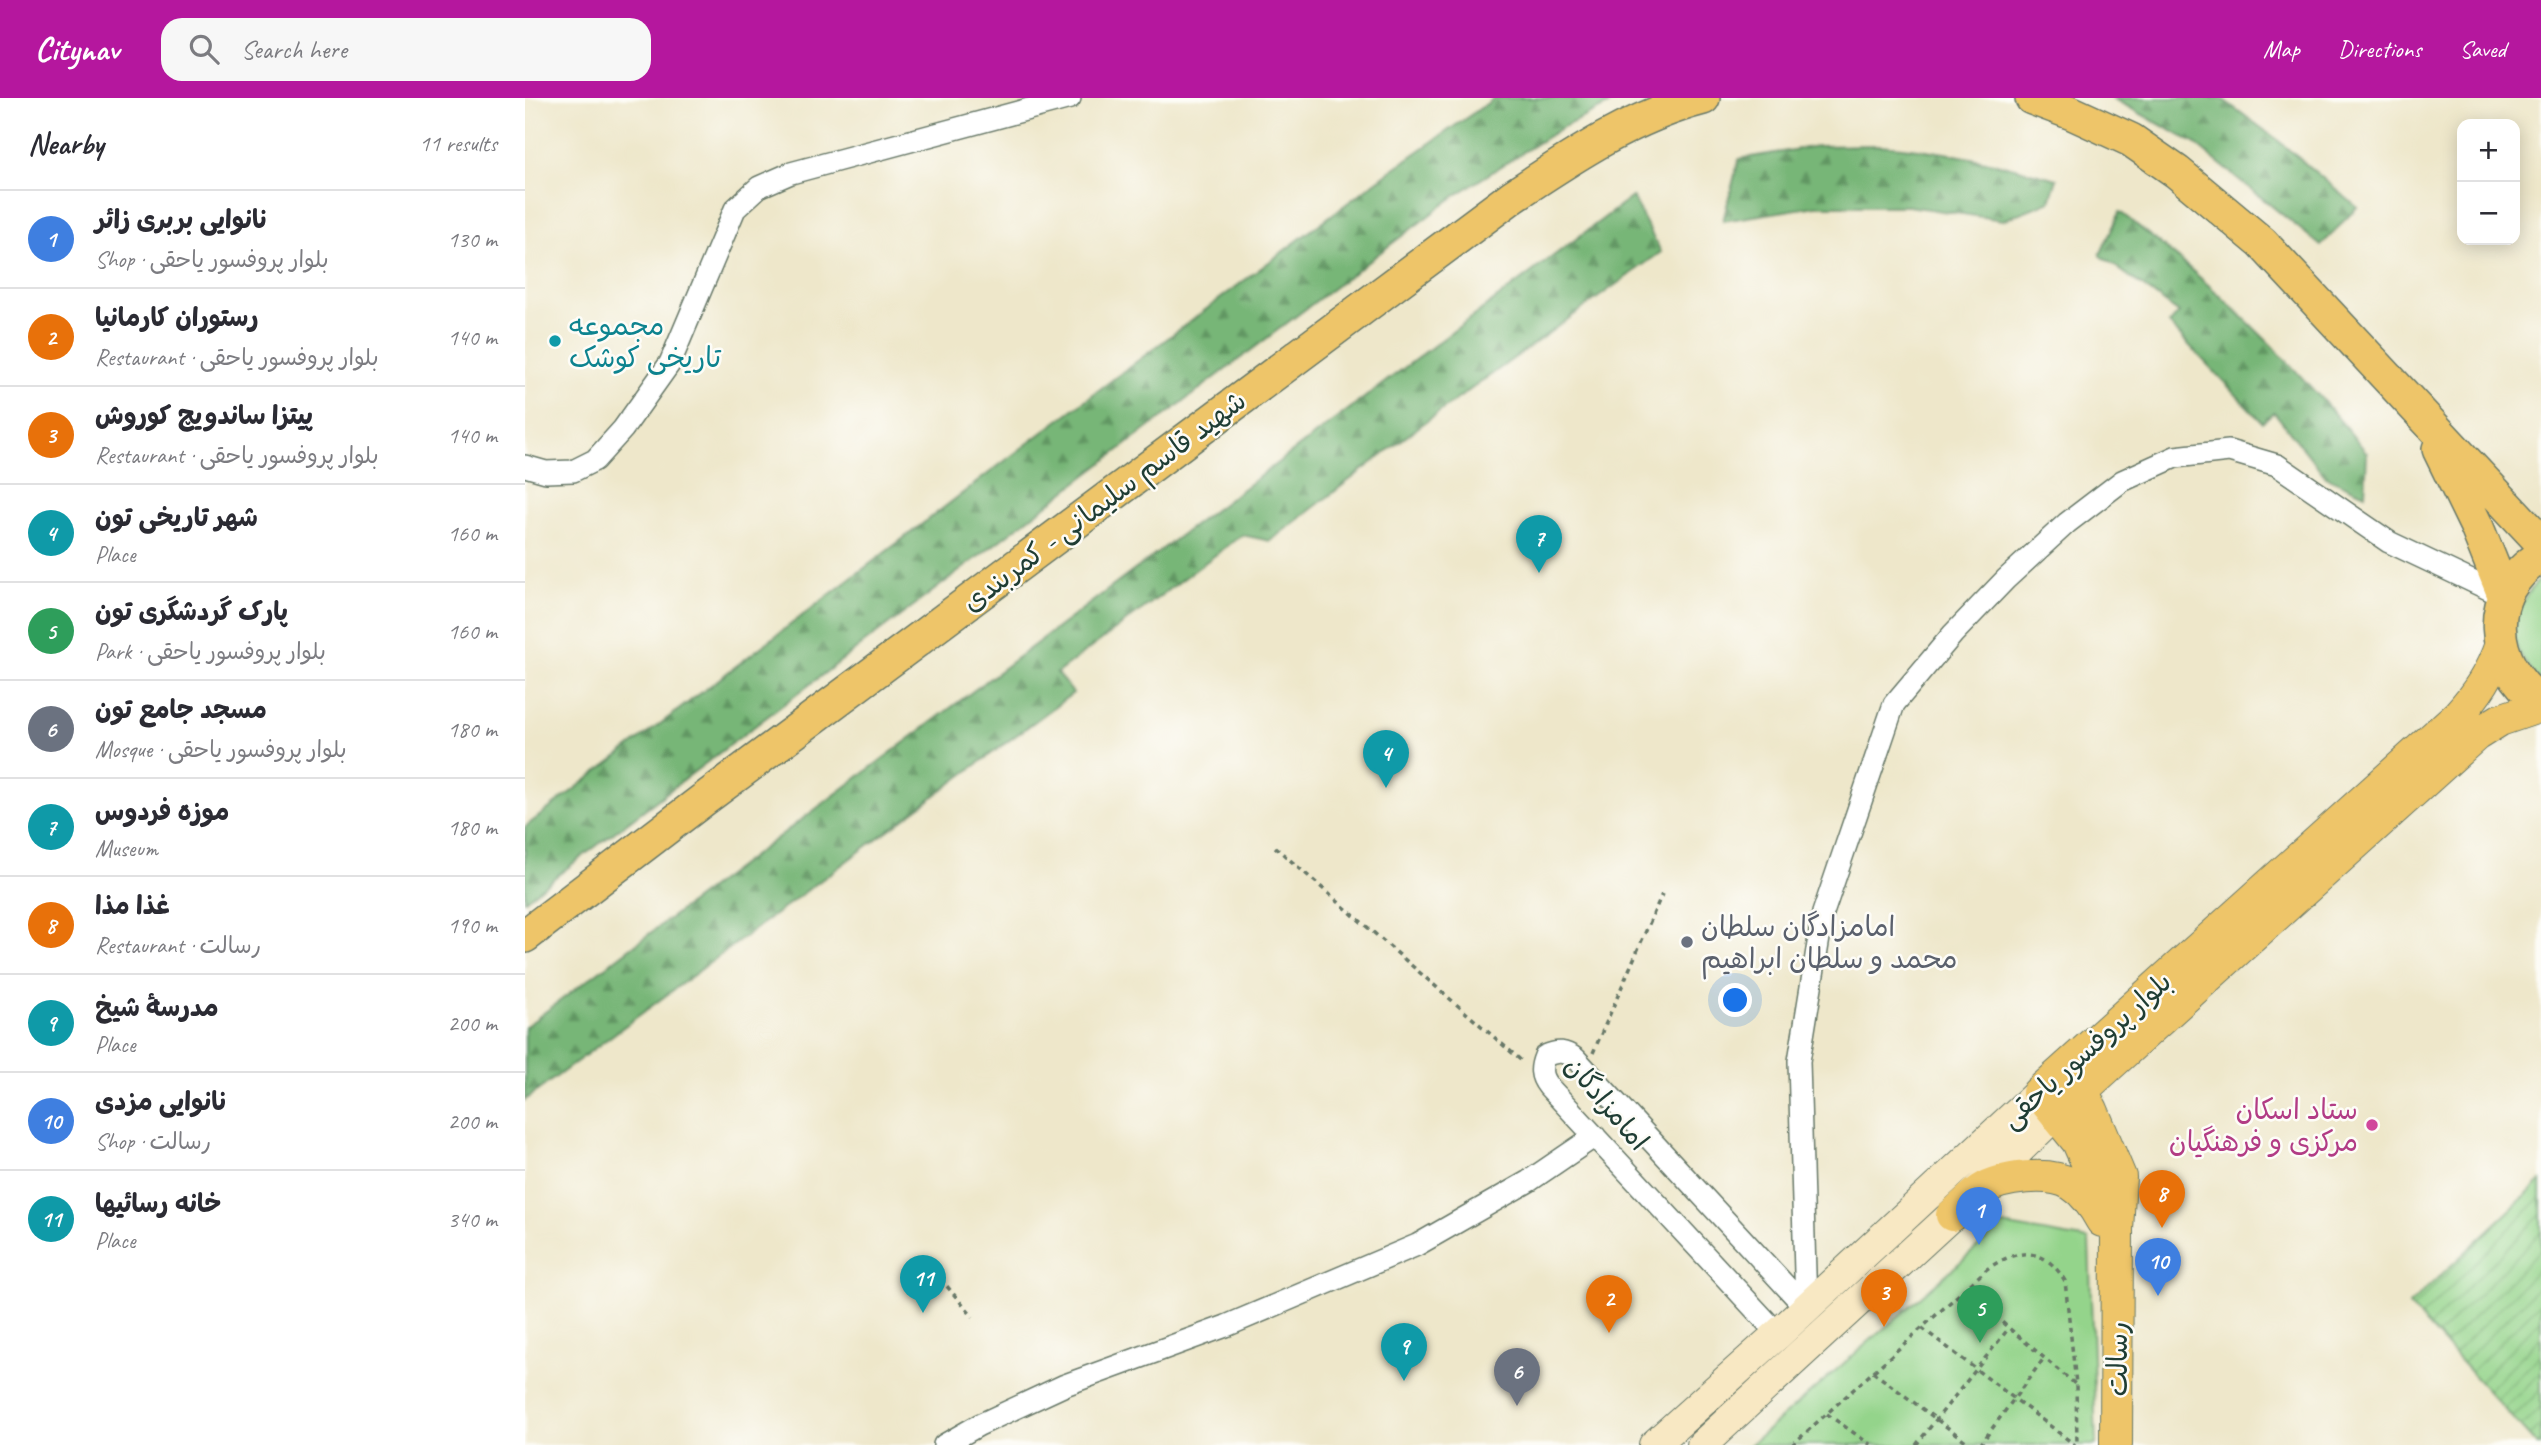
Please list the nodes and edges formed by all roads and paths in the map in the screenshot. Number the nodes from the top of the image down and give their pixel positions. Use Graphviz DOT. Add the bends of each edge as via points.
graph roads {
  1 [pos="1070,98"];
  2 [pos="1703,98"];
  3 [pos="2032,98"];
  4 [pos="2414,404"];
  5 [pos="525,466"];
  6 [pos="2541,542"];
  7 [pos="2541,556"];
  8 [pos="2505,597"];
  9 [pos="2501,644"];
  10 [pos="2541,704"];
  11 [pos="1275,847"];
  12 [pos="1662,894"];
  13 [pos="525,936"];
  14 [pos="2128,1052"];
  15 [pos="1586,1069"];
  16 [pos="1543,1079"];
  17 [pos="2067,1101"];
  18 [pos="1595,1136"];
  19 [pos="2120,1177"];
  20 [pos="1930,1193"];
  21 [pos="1952,1215"];
  22 [pos="2117,1240"];
  23 [pos="934,1271"];
  24 [pos="1964,1290"];
  25 [pos="1806,1308"];
  26 [pos="973,1317"];
  27 [pos="1921,1328"];
  28 [pos="2009,1328"];
  29 [pos="1778,1334"];
  30 [pos="2044,1358"];
  31 [pos="1976,1369"];
  32 [pos="1873,1372"];
  33 [pos="2076,1384"];
  34 [pos="2014,1399"];
  35 [pos="1827,1414"];
  36 [pos="1937,1419"];
  37 [pos="944,1445"];
  38 [pos="1654,1445"];
  39 [pos="1702,1445"];
  40 [pos="1791,1445"];
  41 [pos="1871,1445"];
  42 [pos="1916,1445"];
  43 [pos="1971,1445"];
  44 [pos="1980,1445"];
  45 [pos="2076,1445"];
  46 [pos="2116,1445"];
  1 -- 5 [label="street" via="791,173 759,187 735,209 670,363 623,429 595,460 573,471"];
  2 -- 13 [label="highway, شهید قاسم سلیمانی - کمربندی" via="1641,120 1578,152 1513,196"];
  3 -- 4 [label="highway" via="2131,140 2177,172 2262,243"];
  4 -- 6 [label="highway"];
  4 -- 8 [label="highway" via="2454,475"];
  7 -- 8 [label="highway" via="2516,579"];
  8 -- 9 [label="highway"];
  8 -- 25 [label="street" via="2389,542 2277,465 2229,452 2175,457 2123,481 2067,523 2006,579 1894,704 1823,913 1799,1061"];
  9 -- 10 [label="highway" via="2509,668"];
  9 -- 17 [label="main road, بلوار پروفسور یاحقی" via="2492,670 2457,716"];
  10 -- 14 [label="main road, بلوار پروفسور یاحقی" via="2476,735"];
  11 -- 16 [label="path"];
  12 -- 15 [label="path"];
  14 -- 17 [label="main road, بلوار پروفسور یاحقی"];
  14 -- 19 [label="main road" via="2110,1080 2103,1110"];
  15 -- 16 [label="street, امامزادگان" via="1566,1052 1555,1051 1545,1056 1540,1067"];
  15 -- 25 [label="street, امامزادگان"];
  16 -- 18 [label="street, امامزادگان"];
  17 -- 19 [label="main road, رسالت"];
  17 -- 20 [label="main road, بلوار پروفسور یاحقی"];
  17 -- 21 [label="main road, بلوار پروفسور یاحقی"];
  17 -- 22 [label="main road, رسالت"];
  18 -- 29 [label="street, امامزادگان"];
  18 -- 37 [label="street" via="1529,1181 1417,1245 1226,1326 1065,1385"];
  19 -- 22 [label="main road, رسالت"];
  20 -- 21 [label="main road"];
  20 -- 25 [label="main road, بلوار پروفسور یاحقی"];
  21 -- 22 [label="main road" via="1982,1189 2015,1178 2050,1177 2071,1184"];
  21 -- 39 [label="main road, بلوار پروفسور یاحقی"];
  22 -- 46 [label="main road, رسالت"];
  23 -- 26 [label="path"];
  24 -- 27 [label="path"];
  24 -- 28 [label="path"];
  24 -- 33 [label="path" via="1999,1260 2022,1254 2048,1259 2065,1281"];
  25 -- 29 [label="main road, بلوار پروفسور یاحقی"];
  27 -- 31 [label="path"];
  27 -- 32 [label="path"];
  28 -- 30 [label="path"];
  28 -- 31 [label="path"];
  29 -- 38 [label="main road, بلوار پروفسور یاحقی"];
  30 -- 33 [label="path"];
  30 -- 34 [label="path"];
  31 -- 34 [label="path"];
  31 -- 36 [label="path"];
  32 -- 35 [label="path"];
  32 -- 36 [label="path"];
  33 -- 45 [label="path"];
  34 -- 44 [label="path"];
  34 -- 45 [label="path"];
  35 -- 40 [label="path"];
  35 -- 41 [label="path"];
  36 -- 42 [label="path"];
  36 -- 43 [label="path"];
}
